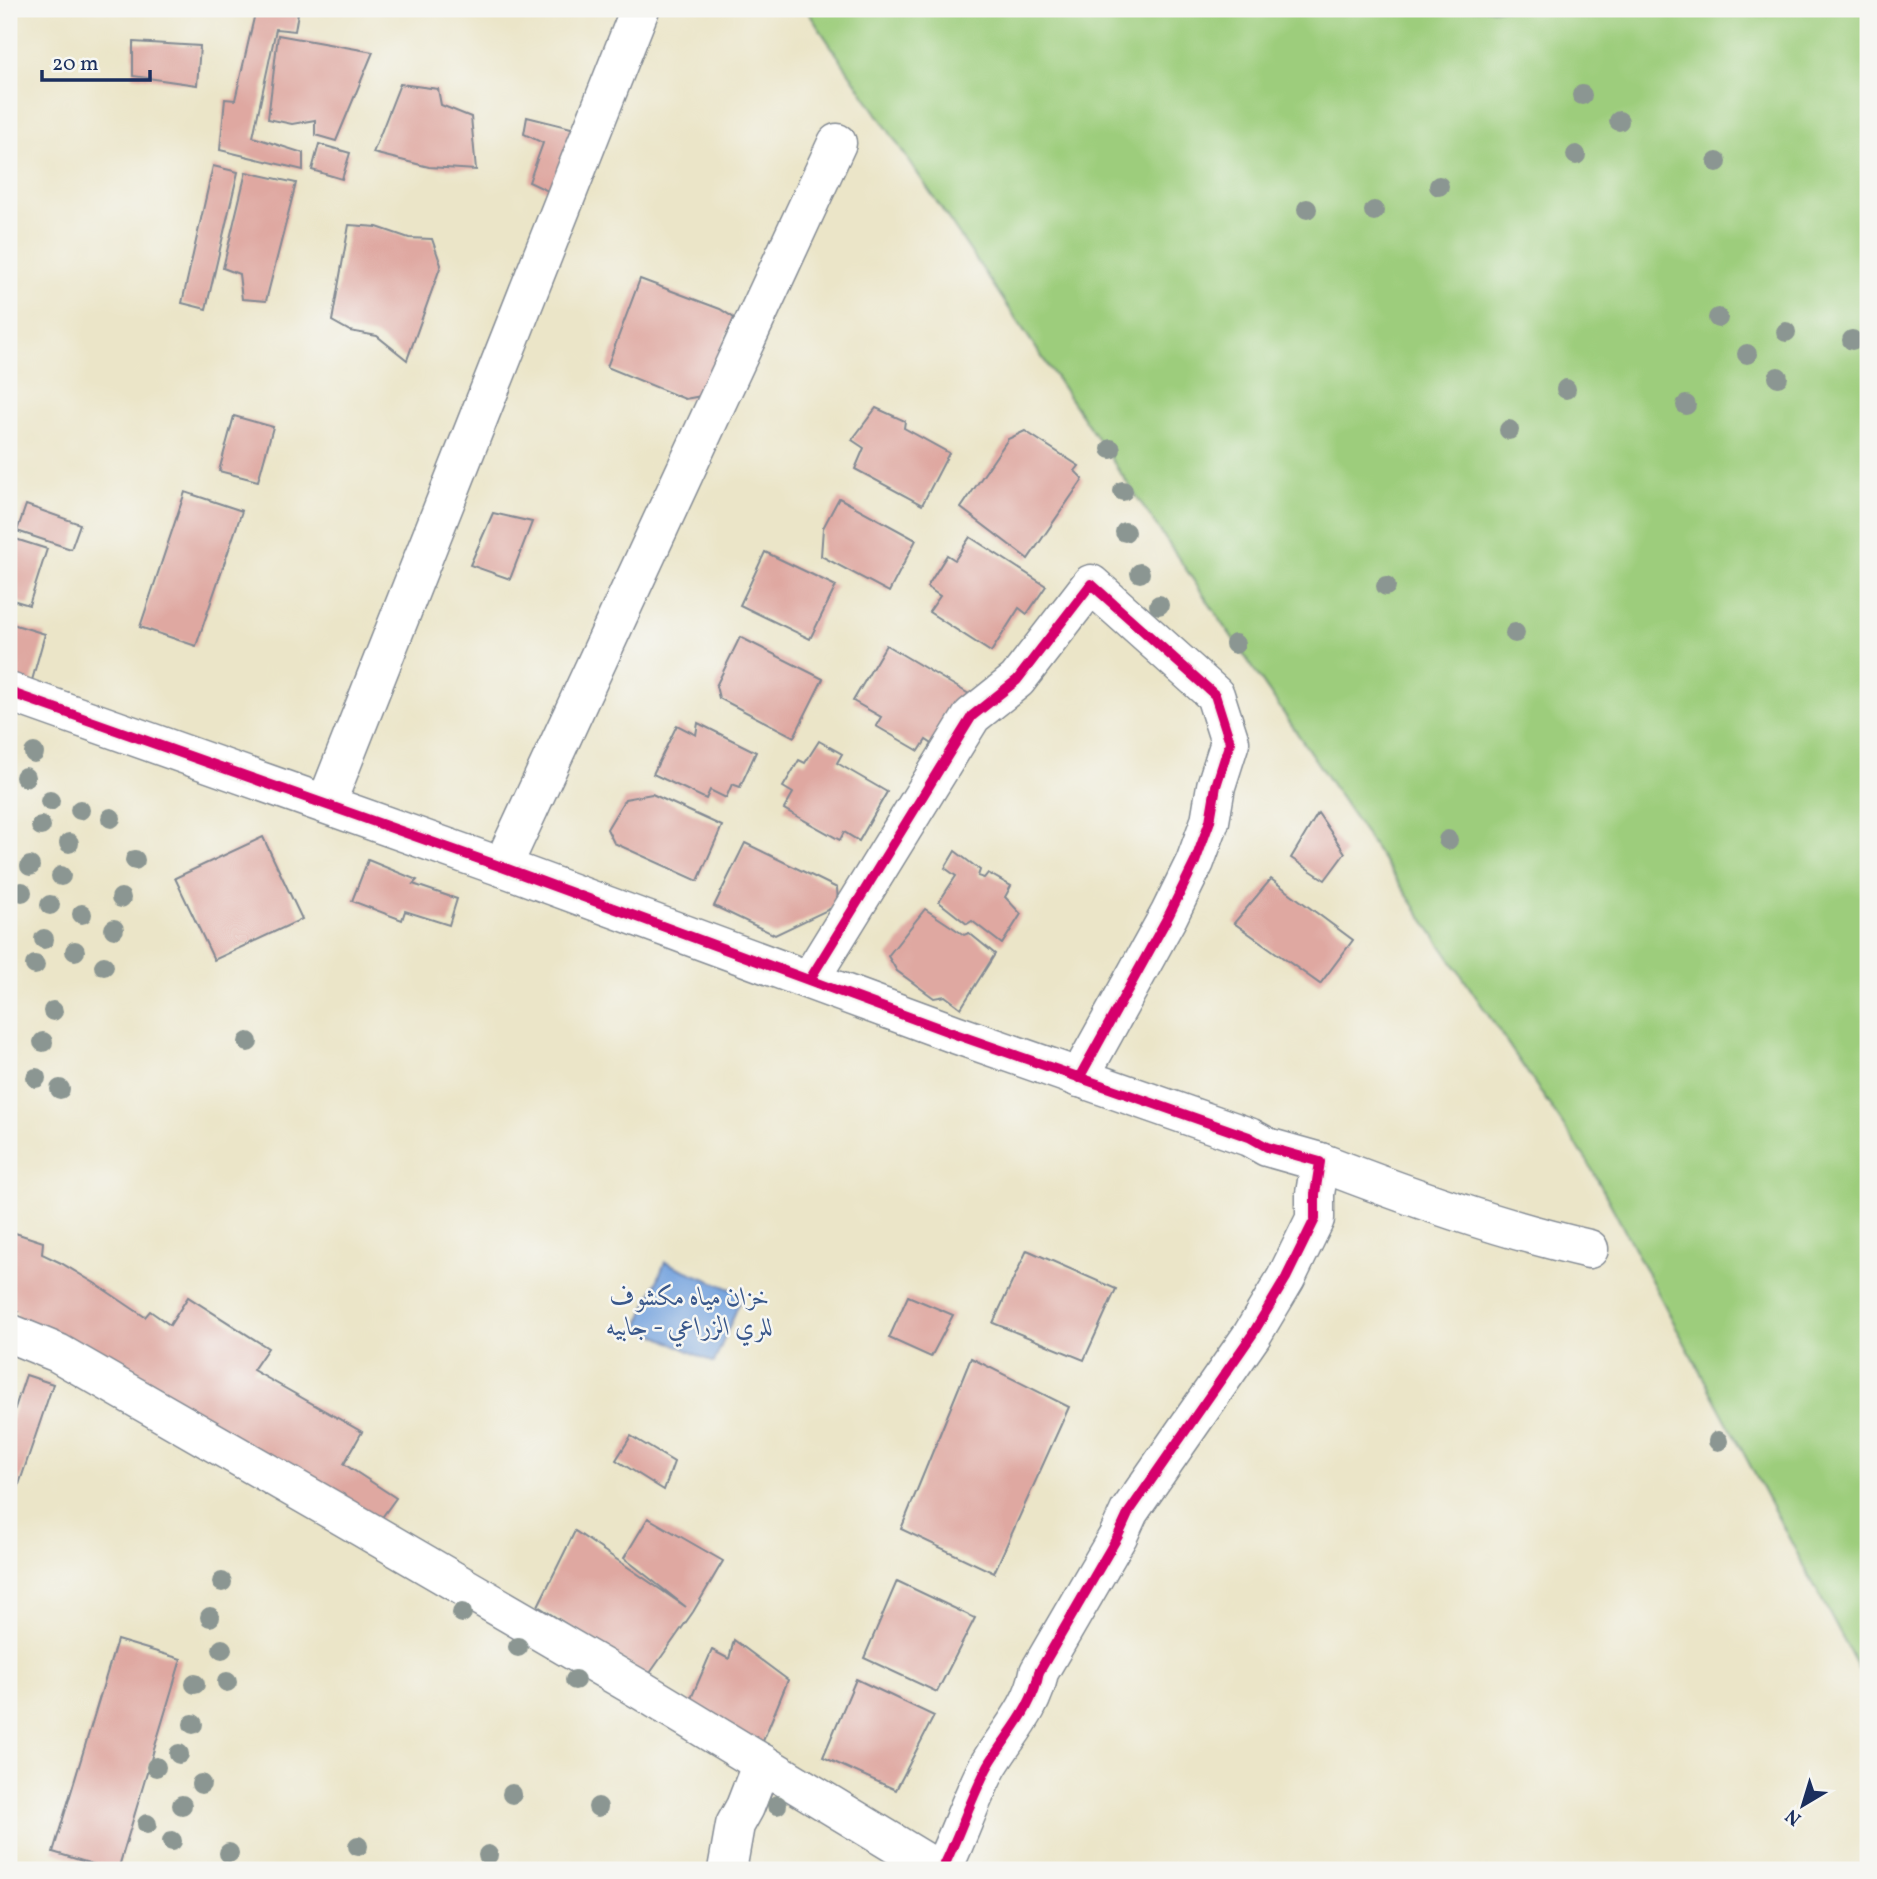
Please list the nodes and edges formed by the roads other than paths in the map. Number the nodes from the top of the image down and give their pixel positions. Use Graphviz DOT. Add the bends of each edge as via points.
graph roads {
  1 [pos="640,9"];
  2 [pos="837,143"];
  3 [pos="9,692"];
  4 [pos="326,804"];
  5 [pos="502,867"];
  6 [pos="810,979"];
  7 [pos="1079,1078"];
  8 [pos="1320,1162"];
  9 [pos="1589,1249"];
  10 [pos="9,1333"];
  11 [pos="762,1763"];
  12 [pos="727,1870"];
  13 [pos="940,1870"];
  1 -- 4 [label="street"];
  2 -- 5 [label="street"];
  3 -- 4 [label="street"];
  4 -- 5 [label="street"];
  5 -- 6 [label="street"];
  6 -- 7 [label="street"];
  6 -- 7 [label="street" via="972,716 1017,680 1091,584 1215,695 1230,743 1195,862"];
  7 -- 8 [label="street"];
  8 -- 9 [label="street" via="1490,1223"];
  8 -- 13 [label="street" via="1315,1219 1286,1278 1252,1335 1129,1512 1039,1672 1021,1718 989,1766"];
  10 -- 11 [label="street" via="58,1353"];
  11 -- 12 [label="street" via="735,1825"];
  11 -- 13 [label="street"];
}
